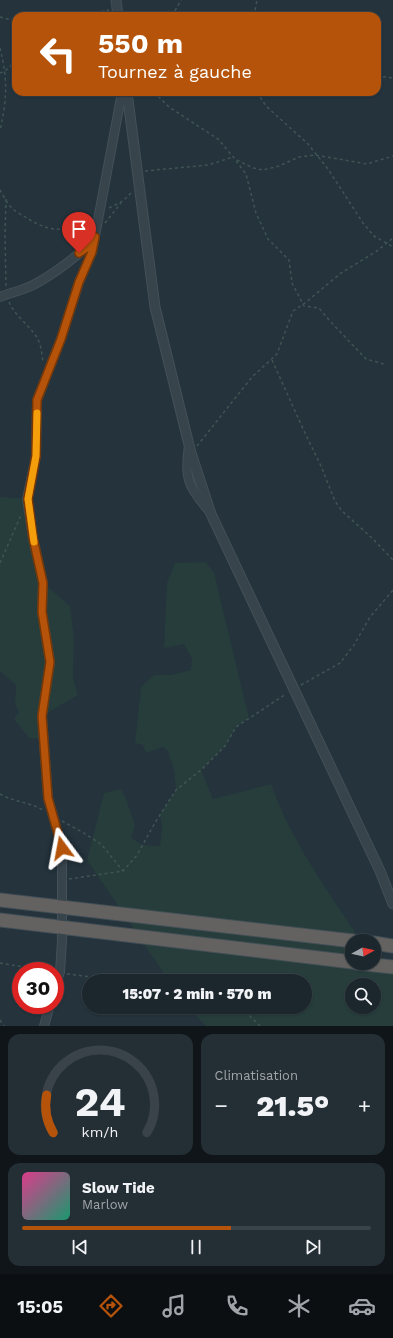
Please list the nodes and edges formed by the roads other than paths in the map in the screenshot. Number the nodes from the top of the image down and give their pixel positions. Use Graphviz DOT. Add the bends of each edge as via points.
graph roads {
  1 [pos="121,96"];
  2 [pos="128,96"];
  3 [pos="95,237"];
  4 [pos="0,297"];
  5 [pos="0,900"];
  6 [pos="393,904"];
  7 [pos="63,908"];
  8 [pos="0,920"];
  9 [pos="62,927"];
  10 [pos="345,940"];
  11 [pos="381,945"];
  12 [pos="393,946"];
  13 [pos="345,961"];
  14 [pos="60,962"];
  15 [pos="381,966"];
  16 [pos="393,968"];
  17 [pos="47,1014"];
  18 [pos="44,1026"];
  1 -- 3 [label="street"];
  2 -- 6 [label="street" via="155,306 190,448 212,514 380,870"];
  3 -- 4 [label="street" via="88,247 35,284"];
  3 -- 7 [label="street" via="92,252 37,400 36,456 28,499 43,583 42,612 50,662 42,716 48,798 62,848"];
  5 -- 7 [label="highway"];
  7 -- 9 [label="street"];
  7 -- 10 [label="highway"];
  8 -- 9 [label="highway"];
  9 -- 13 [label="highway"];
  9 -- 14 [label="street"];
  11 -- 12 [label="highway"];
  15 -- 16 [label="highway"];
  17 -- 18 [label="street"];
}
